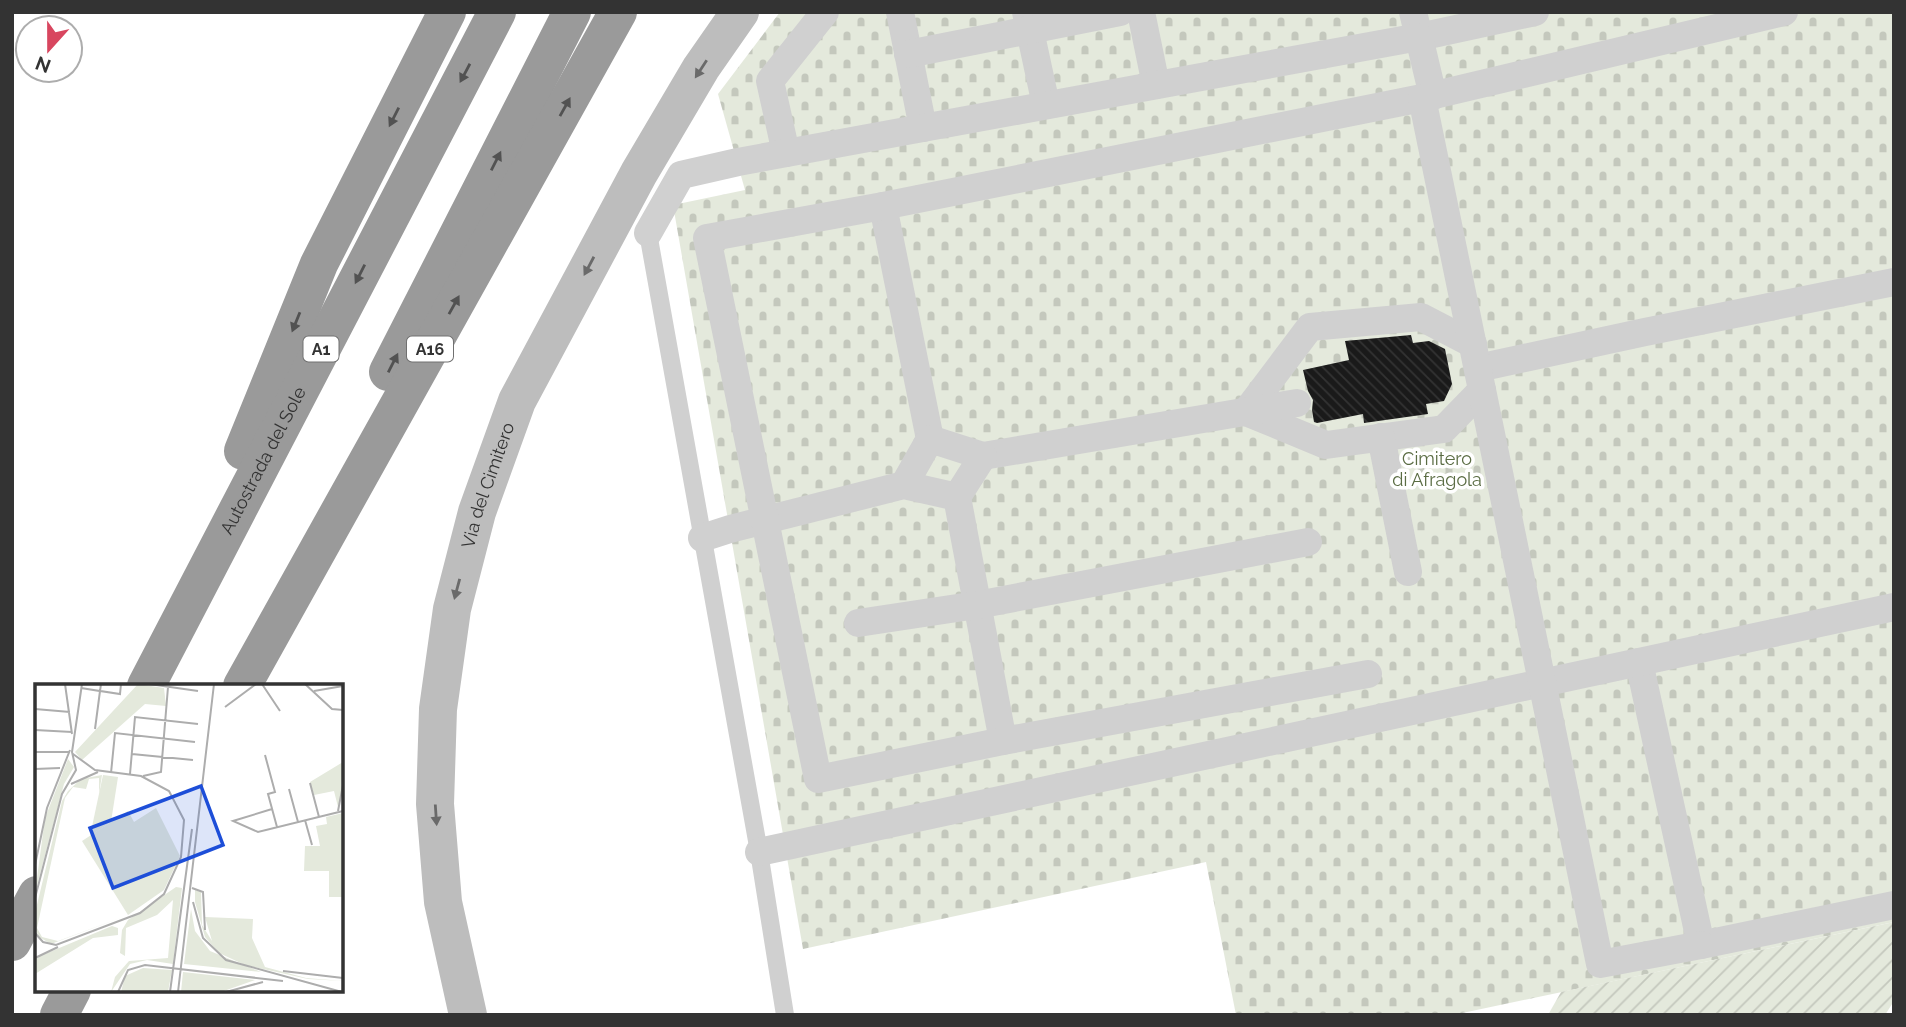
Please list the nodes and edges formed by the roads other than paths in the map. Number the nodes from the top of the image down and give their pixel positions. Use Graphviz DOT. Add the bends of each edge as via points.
graph roads {
  1 [pos="447,12"];
  2 [pos="496,12"];
  3 [pos="572,12"];
  4 [pos="618,12"];
  5 [pos="740,12"];
  6 [pos="825,12"];
  7 [pos="900,12"];
  8 [pos="1120,12"];
  9 [pos="1141,12"];
  10 [pos="1535,12"];
  11 [pos="1784,12"];
  12 [pos="1028,22"];
  13 [pos="1416,24"];
  14 [pos="908,54"];
  15 [pos="1156,85"];
  16 [pos="1427,97"];
  17 [pos="1046,105"];
  18 [pos="923,128"];
  19 [pos="786,153"];
  20 [pos="883,205"];
  21 [pos="648,233"];
  22 [pos="1894,282"];
  23 [pos="1478,367"];
  24 [pos="1297,403"];
  25 [pos="1246,412"];
  26 [pos="1381,437"];
  27 [pos="930,439"];
  28 [pos="983,456"];
  29 [pos="904,485"];
  30 [pos="957,497"];
  31 [pos="765,520"];
  32 [pos="702,538"];
  33 [pos="1308,542"];
  34 [pos="1408,572"];
  35 [pos="977,605"];
  36 [pos="1894,607"];
  37 [pos="858,623"];
  38 [pos="1639,662"];
  39 [pos="1368,674"];
  40 [pos="147,683"];
  41 [pos="1543,683"];
  42 [pos="229,684"];
  43 [pos="243,684"];
  44 [pos="1003,740"];
  45 [pos="759,852"];
  46 [pos="35,899"];
  47 [pos="1894,905"];
  48 [pos="12,942"];
  49 [pos="1701,945"];
  50 [pos="468,1015"];
  51 [pos="785,1015"];
  1 -- 40 [label="highway, one-way" via="319,264"];
  2 -- 40 [label="highway, Autostrada del Sole / A1, one-way"];
  42 -- 3 [label="highway, one-way"];
  43 -- 4 [label="highway, A16, one-way"];
  5 -- 50 [label="main road, Via del Cimitero, one-way" via="639,173 517,401 471,537 452,609 438,709 435,804 443,902"];
  6 -- 19 [label="street" via="770,81"];
  7 -- 14 [label="street"];
  8 -- 12 [label="street"];
  9 -- 15 [label="street"];
  10 -- 13 [label="street"];
  11 -- 16 [label="street"];
  12 -- 14 [label="street"];
  12 -- 17 [label="street"];
  13 -- 15 [label="street"];
  13 -- 16 [label="street"];
  14 -- 18 [label="street"];
  15 -- 17 [label="street"];
  16 -- 20 [label="street"];
  16 -- 23 [label="street"];
  17 -- 18 [label="street"];
  18 -- 19 [label="street"];
  19 -- 21 [label="street" via="681,175"];
  20 -- 27 [label="street"];
  20 -- 31 [label="street" via="707,238"];
  21 -- 32 [label="lane"];
  22 -- 23 [label="street"];
  23 -- 25 [label="street" via="1421,317 1310,327"];
  23 -- 26 [label="street" via="1444,429"];
  23 -- 41 [label="street"];
  24 -- 25 [label="street"];
  25 -- 26 [label="street" via="1326,444"];
  25 -- 28 [label="street"];
  26 -- 34 [label="street"];
  27 -- 28 [label="street"];
  27 -- 29 [label="street"];
  28 -- 30 [label="street"];
  29 -- 30 [label="street"];
  29 -- 31 [label="street"];
  30 -- 35 [label="street"];
  31 -- 32 [label="street"];
  31 -- 44 [label="street" via="818,779"];
  32 -- 45 [label="lane"];
  33 -- 35 [label="street"];
  35 -- 37 [label="street"];
  35 -- 44 [label="street"];
  36 -- 38 [label="street"];
  38 -- 41 [label="street"];
  38 -- 49 [label="street"];
  39 -- 44 [label="street"];
  41 -- 45 [label="street"];
  41 -- 49 [label="street" via="1600,964"];
  45 -- 51 [label="lane"];
  46 -- 48 [label="highway"];
  47 -- 49 [label="street"];
}
